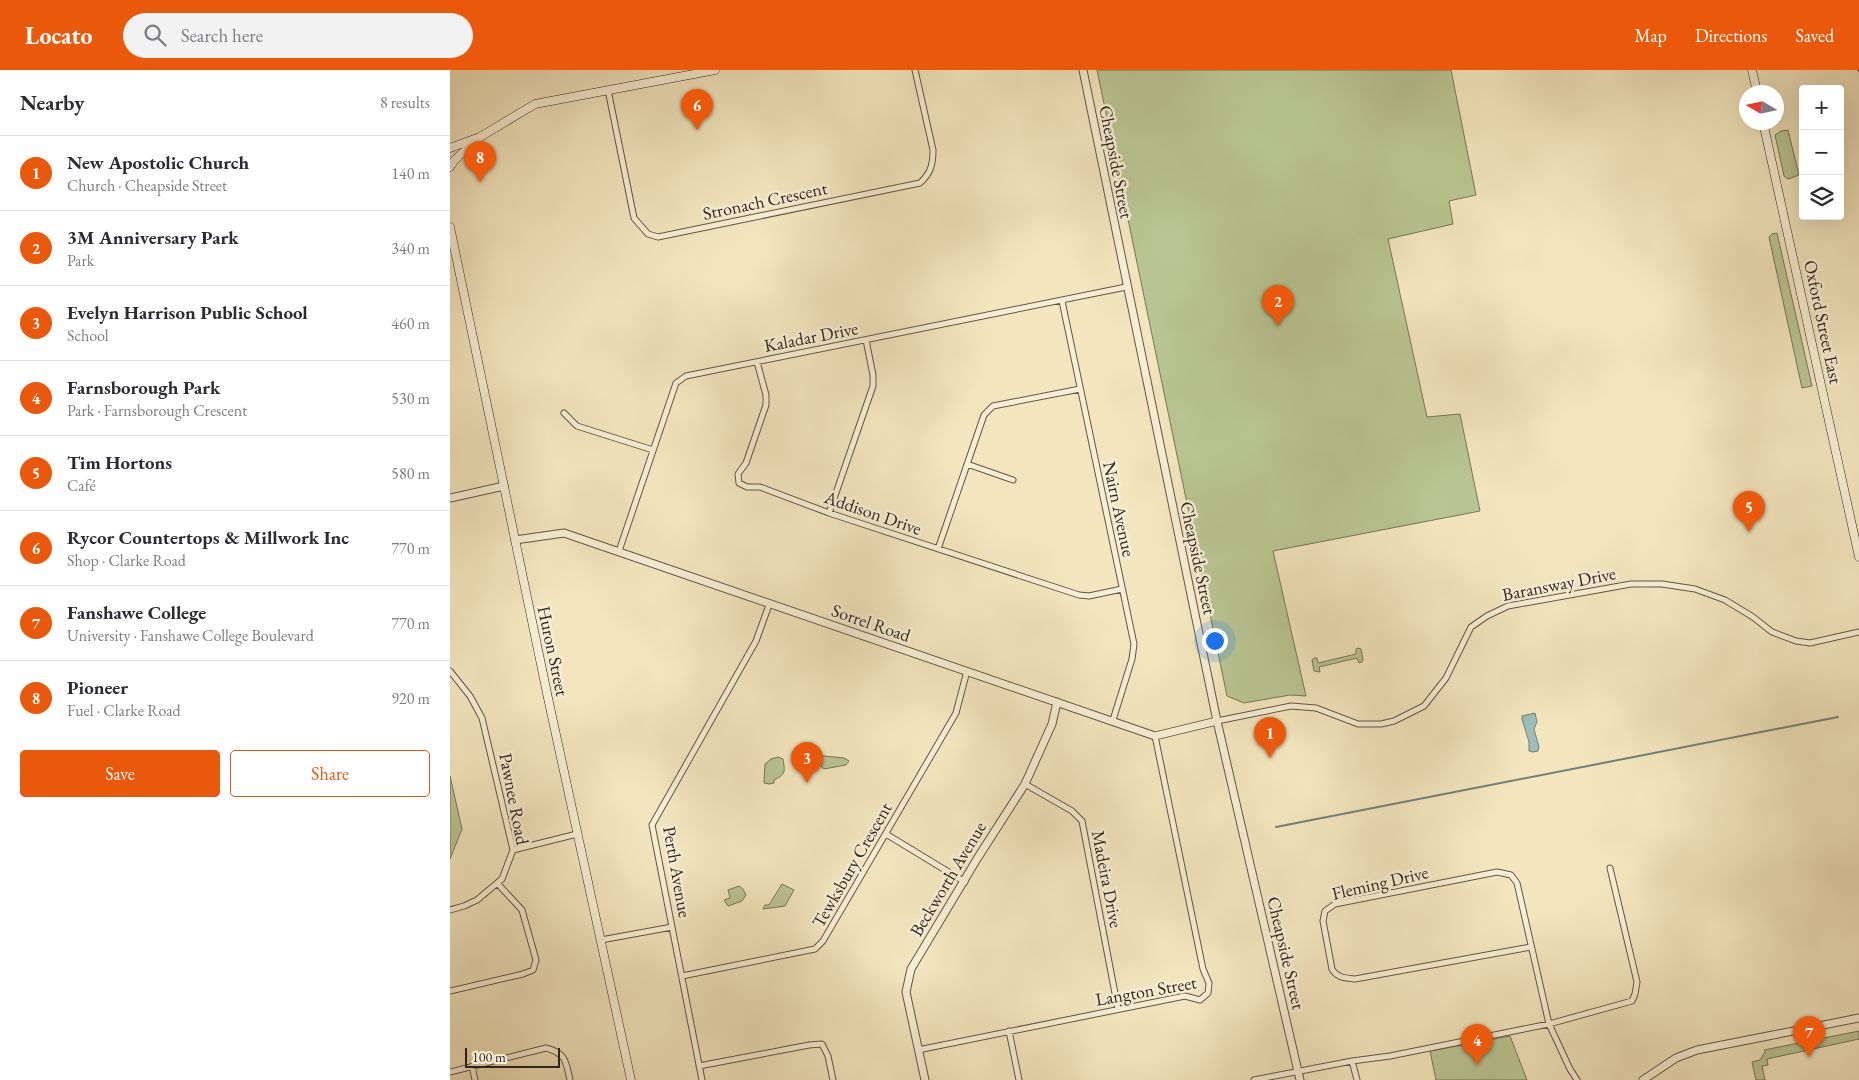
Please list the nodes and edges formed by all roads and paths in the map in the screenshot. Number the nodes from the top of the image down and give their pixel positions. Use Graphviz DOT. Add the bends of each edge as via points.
graph roads {
  1 [pos="715,70"];
  2 [pos="916,70"];
  3 [pos="1083,70"];
  4 [pos="1752,70"];
  5 [pos="1755,85"];
  6 [pos="608,90"];
  7 [pos="1765,130"];
  8 [pos="480,137"];
  9 [pos="450,148"];
  10 [pos="450,167"];
  11 [pos="450,227"];
  12 [pos="1126,287"];
  13 [pos="1062,301"];
  14 [pos="866,340"];
  15 [pos="758,362"];
  16 [pos="1080,389"];
  17 [pos="564,413"];
  18 [pos="653,450"];
  19 [pos="967,464"];
  20 [pos="1012,480"];
  21 [pos="504,486"];
  22 [pos="450,498"];
  23 [pos="829,513"];
  24 [pos="515,540"];
  25 [pos="938,549"];
  26 [pos="620,551"];
  27 [pos="1859,557"];
  28 [pos="1122,589"];
  29 [pos="769,605"];
  30 [pos="1859,632"];
  31 [pos="450,671"];
  32 [pos="968,671"];
  33 [pos="1057,702"];
  34 [pos="1112,720"];
  35 [pos="1217,721"];
  36 [pos="1155,736"];
  37 [pos="1025,784"];
  38 [pos="578,834"];
  39 [pos="886,834"];
  40 [pos="514,850"];
  41 [pos="1610,868"];
  42 [pos="965,882"];
  43 [pos="498,883"];
  44 [pos="450,910"];
  45 [pos="672,927"];
  46 [pos="601,940"];
  47 [pos="1531,947"];
  48 [pos="682,976"];
  49 [pos="450,991"];
  50 [pos="1118,1008"];
  51 [pos="1859,1018"];
  52 [pos="1549,1024"];
  53 [pos="1009,1031"];
  54 [pos="918,1050"];
  55 [pos="1352,1061"];
  56 [pos="472,1066"];
  57 [pos="699,1066"];
  58 [pos="450,1072"];
  59 [pos="1298,1072"];
  60 [pos="475,1080"];
  61 [pos="570,1080"];
  62 [pos="631,1080"];
  63 [pos="702,1080"];
  64 [pos="833,1080"];
  65 [pos="924,1080"];
  66 [pos="1019,1080"];
  67 [pos="1254,1080"];
  68 [pos="1300,1080"];
  69 [pos="1357,1080"];
  70 [pos="1577,1080"];
  71 [pos="1643,1080"];
  1 -- 6 [label="main road"];
  2 -- 6 [label="street, Stronach Crescent" via="933,150 928,176 920,183 658,237 648,234 634,218"];
  3 -- 12 [label="street, Cheapside Street"];
  4 -- 5 [label="main road"];
  6 -- 8 [label="main road" via="535,104"];
  7 -- 27 [label="main road, Oxford Street East"];
  8 -- 9 [label="main road"];
  8 -- 10 [label="main road"];
  11 -- 21 [label="main road, Huron Street"];
  12 -- 13 [label="street, Kaladar Drive"];
  12 -- 35 [label="street, Cheapside Street"];
  13 -- 14 [label="street, Kaladar Drive"];
  13 -- 16 [label="street, Nairn Avenue"];
  14 -- 15 [label="street, Kaladar Drive"];
  14 -- 23 [label="street" via="873,386"];
  15 -- 18 [label="street, Kaladar Drive" via="686,376 676,384"];
  15 -- 23 [label="street, Addison Drive" via="766,405 746,463 738,474 739,483 760,487"];
  16 -- 19 [label="street" via="993,406 984,415"];
  16 -- 28 [label="street, Nairn Avenue"];
  17 -- 18 [label="street" via="577,426"];
  18 -- 26 [label="street, Kaladar Drive"];
  19 -- 20 [label="street"];
  19 -- 25 [label="street"];
  21 -- 22 [label="street"];
  21 -- 24 [label="main road, Huron Street"];
  23 -- 25 [label="street, Addison Drive"];
  24 -- 26 [label="street, Sorrel Road" via="564,533"];
  24 -- 38 [label="main road, Huron Street"];
  25 -- 28 [label="street, Addison Drive" via="1079,596"];
  26 -- 29 [label="street, Sorrel Road"];
  28 -- 34 [label="street, Nairn Avenue" via="1134,644"];
  29 -- 32 [label="street, Sorrel Road"];
  29 -- 45 [label="street, Perth Avenue" via="756,641 652,825"];
  30 -- 35 [label="street, Baransway Drive" via="1810,643 1796,641 1772,632 1725,600 1695,589 1631,584 1508,606 1487,616 1471,627 1446,678 1424,706 1394,721 1358,724 1316,708 1291,706"];
  31 -- 40 [label="street, Pawnee Road" via="482,718"];
  32 -- 33 [label="street, Sorrel Road"];
  32 -- 39 [label="street, Tewksbury Crescent" via="956,713"];
  33 -- 34 [label="street, Sorrel Road"];
  33 -- 37 [label="street, Beckworth Avenue" via="1052,724"];
  34 -- 36 [label="street, Sorrel Road"];
  35 -- 36 [label="street"];
  35 -- 59 [label="street, Cheapside Street"];
  36 -- 50 [label="street, Langton Street" via="1203,969 1209,983 1208,994 1200,1000 1185,996"];
  37 -- 42 [label="street, Beckworth Avenue"];
  37 -- 50 [label="street, Madeira Drive" via="1072,811 1082,821"];
  38 -- 40 [label="street"];
  38 -- 46 [label="main road, Huron Street"];
  39 -- 42 [label="street"];
  39 -- 48 [label="street, Tewksbury Crescent" via="823,941 815,949"];
  40 -- 43 [label="street, Pawnee Road"];
  41 -- 52 [label="street" via="1637,982 1635,994 1632,1001 1625,1004"];
  42 -- 54 [label="street, Beckworth Avenue" via="911,970 906,992"];
  43 -- 44 [label="street, Pawnee Road" via="477,900"];
  43 -- 49 [label="street" via="522,910 527,922 536,960 533,970"];
  45 -- 46 [label="street"];
  45 -- 48 [label="street, Perth Avenue"];
  46 -- 62 [label="main road, Huron Street"];
  47 -- 47 [label="street, Fleming Drive" via="1517,883 1511,875 1497,872 1335,904 1325,911 1323,921 1332,969 1342,978 1354,979"];
  47 -- 52 [label="street, Fleming Drive"];
  48 -- 57 [label="street, Perth Avenue"];
  50 -- 53 [label="street, Langton Street"];
  51 -- 71 [label="street" via="1697,1050 1676,1058"];
  52 -- 55 [label="street"];
  52 -- 70 [label="street, Fleming Drive"];
  53 -- 54 [label="street, Langton Street"];
  53 -- 66 [label="street"];
  54 -- 65 [label="street, Beckworth Avenue"];
  55 -- 59 [label="street"];
  55 -- 69 [label="street"];
  56 -- 58 [label="street"];
  56 -- 60 [label="street"];
  56 -- 61 [label="street" via="546,1048 565,1059"];
  57 -- 63 [label="street, Perth Avenue"];
  57 -- 64 [label="street" via="822,1044"];
  59 -- 67 [label="street"];
  59 -- 68 [label="street, Cheapside Street"];
}
